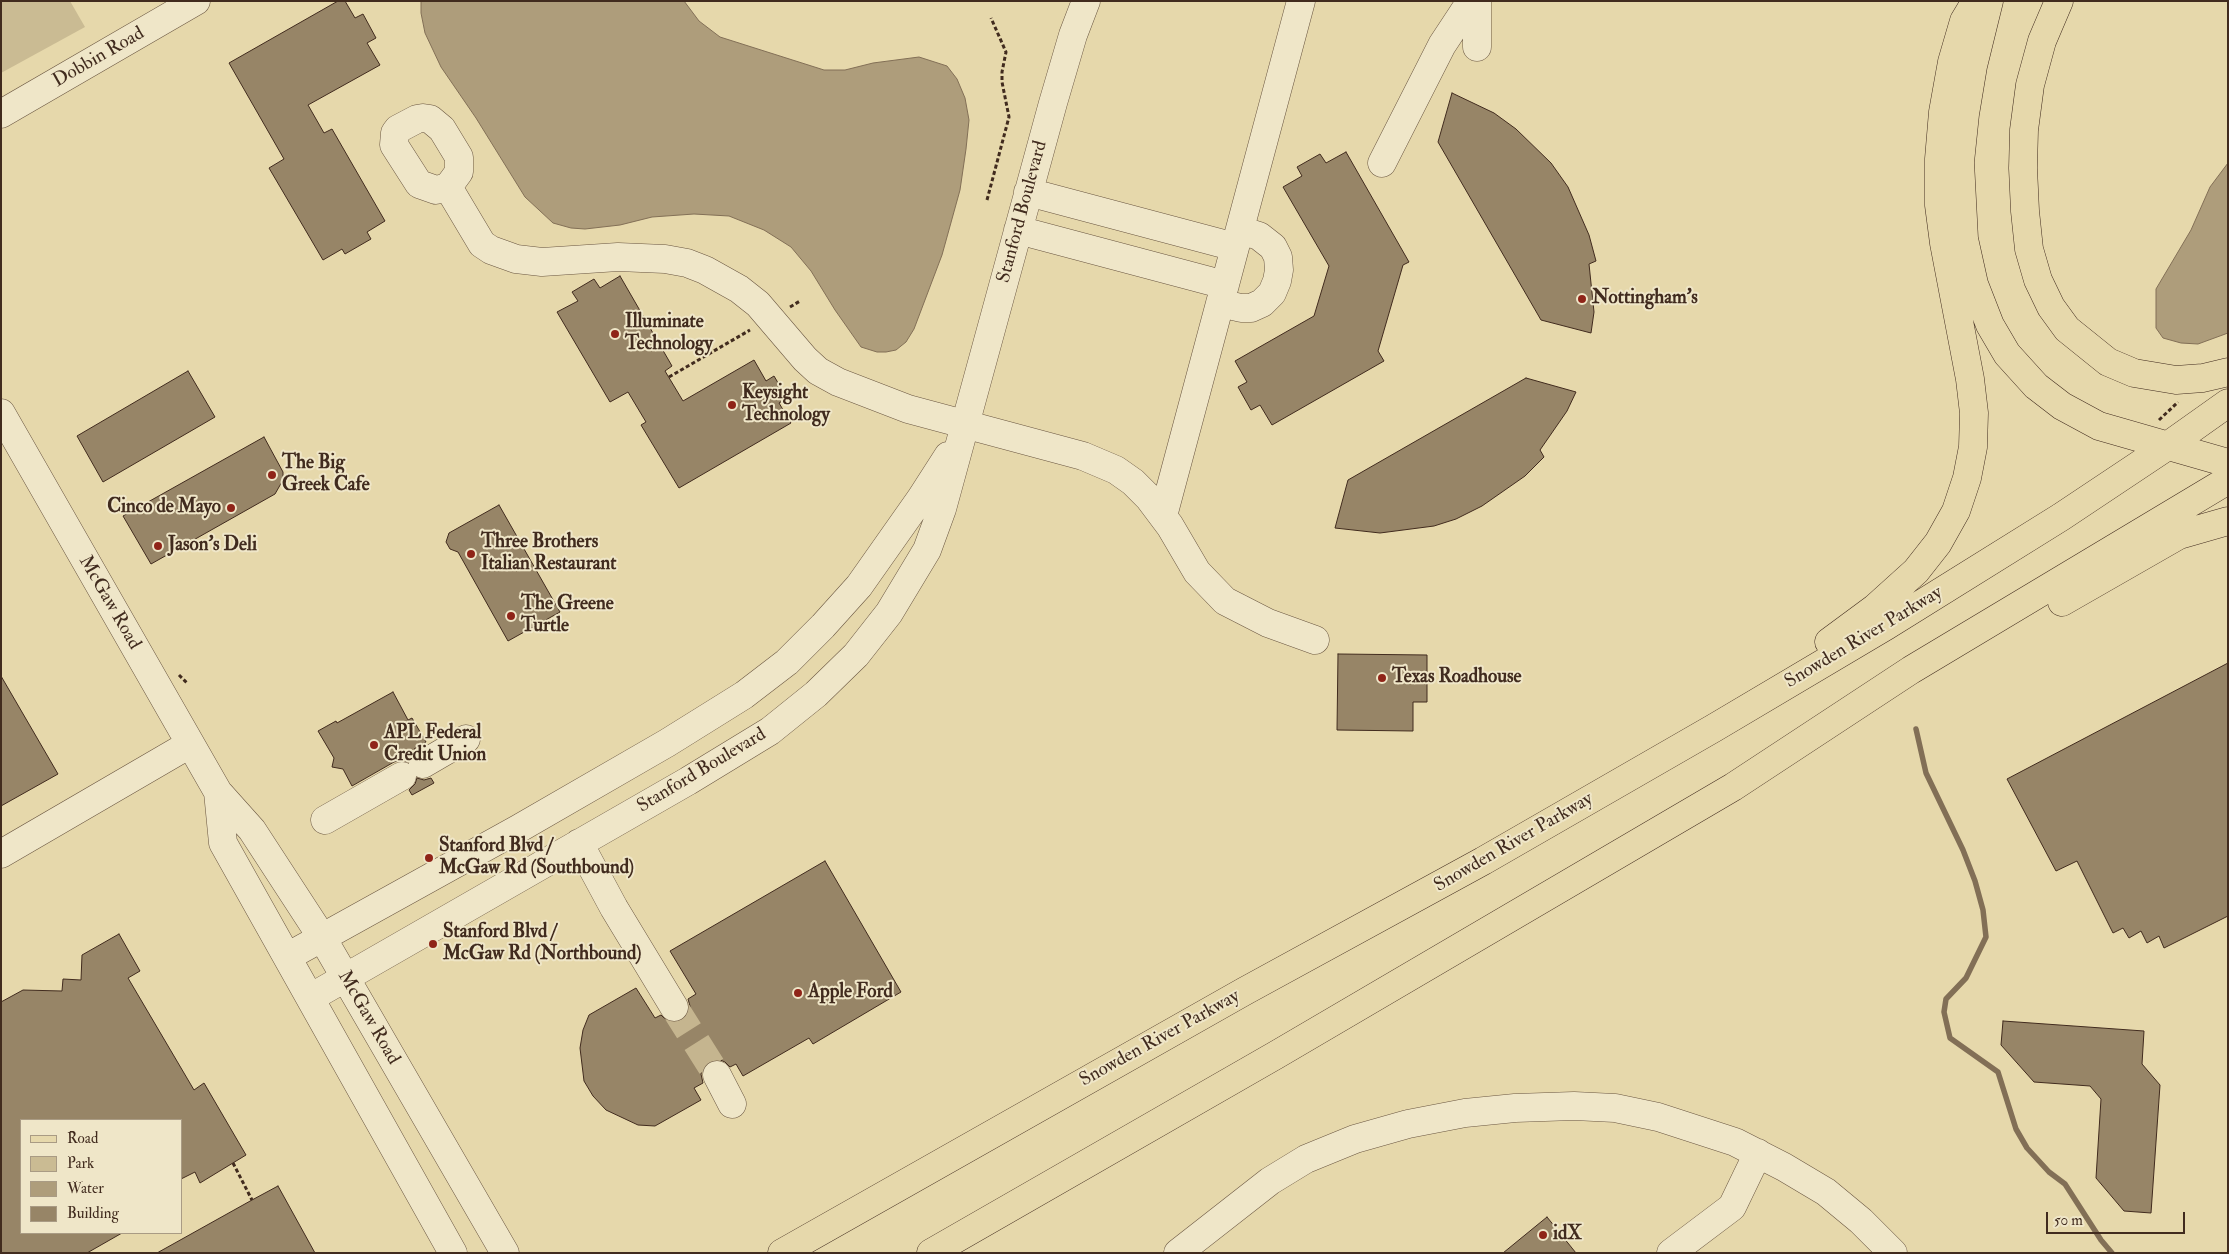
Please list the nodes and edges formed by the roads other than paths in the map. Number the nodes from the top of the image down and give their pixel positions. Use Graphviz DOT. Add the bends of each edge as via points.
graph roads {
  1 [pos="196,1"];
  2 [pos="1086,1"];
  3 [pos="1301,1"];
  4 [pos="1471,1"];
  5 [pos="1477,1"];
  6 [pos="1976,1"];
  7 [pos="1989,1"];
  8 [pos="2059,1"];
  9 [pos="1477,47"];
  10 [pos="1,114"];
  11 [pos="1382,163"];
  12 [pos="448,187"];
  13 [pos="1028,192"];
  14 [pos="1018,230"];
  15 [pos="1237,239"];
  16 [pos="1222,294"];
  17 [pos="2228,372"];
  18 [pos="2228,403"];
  19 [pos="1,414"];
  20 [pos="965,424"];
  21 [pos="2162,434"];
  22 [pos="2228,463"];
  23 [pos="2228,480"];
  24 [pos="1163,516"];
  25 [pos="2228,521"];
  26 [pos="1315,640"];
  27 [pos="1714,728"];
  28 [pos="466,739"];
  29 [pos="667,743"];
  30 [pos="190,744"];
  31 [pos="688,781"];
  32 [pos="1733,787"];
  33 [pos="218,792"];
  34 [pos="324,820"];
  35 [pos="579,843"];
  36 [pos="1,854"];
  37 [pos="322,939"];
  38 [pos="287,957"];
  39 [pos="345,979"];
  40 [pos="310,998"];
  41 [pos="674,1007"];
  42 [pos="717,1075"];
  43 [pos="732,1104"];
  44 [pos="1758,1153"];
  45 [pos="1689,1248"];
  46 [pos="453,1253"];
  47 [pos="505,1253"];
  48 [pos="782,1253"];
  49 [pos="930,1253"];
  50 [pos="1178,1253"];
  51 [pos="1894,1253"];
  1 -- 10 [label="street, Dobbin Road"];
  2 -- 13 [label="street, Stanford Boulevard" via="1073,35"];
  3 -- 15 [label="street"];
  4 -- 11 [label="street" via="1442,45"];
  5 -- 9 [label="street"];
  6 -- 27 [label="main road" via="1964,21 1952,62 1939,159 1939,205 1944,243 1974,413 1973,447 1956,511 1938,544 1916,571 1875,608"];
  7 -- 21 [label="main road" via="1970,85 1960,162 1964,239 1974,284 1990,326 2007,354 2036,386 2062,406 2099,426"];
  8 -- 17 [label="main road" via="2042,41 2030,85 2024,130 2025,211 2029,249 2038,280 2051,307 2067,329 2108,362 2134,373 2176,380"];
  12 -- 20 [label="street" via="482,244 491,250 516,259 542,262 639,257 687,263 722,278 758,304 805,359 831,379 908,409"];
  13 -- 14 [label="street, Stanford Boulevard"];
  13 -- 15 [label="street"];
  14 -- 16 [label="street"];
  14 -- 20 [label="street, Stanford Boulevard"];
  15 -- 16 [label="street"];
  15 -- 16 [label="street" via="1259,236 1273,247 1278,257 1277,281 1272,293 1251,308 1240,308"];
  16 -- 24 [label="street"];
  18 -- 21 [label="main road, Snowden River Parkway"];
  19 -- 30 [label="street, McGaw Road"];
  20 -- 24 [label="street" via="1100,462 1133,482"];
  20 -- 29 [label="street, Stanford Boulevard" via="921,498 859,586 823,626 787,662 744,695"];
  20 -- 31 [label="street, Stanford Boulevard" via="942,509 927,550 889,613 856,655 816,694 770,731"];
  21 -- 22 [label="main road"];
  21 -- 27 [label="main road, Snowden River Parkway" via="2061,517"];
  23 -- 32 [label="main road" via="1911,670"];
  24 -- 26 [label="street" via="1196,572 1225,601 1268,623"];
  25 -- 32 [label="main road" via="2179,535 2147,552 1920,686"];
  27 -- 48 [label="main road, Snowden River Parkway" via="1483,862 1245,991"];
  28 -- 34 [label="street"];
  29 -- 31 [label="street"];
  29 -- 37 [label="street, Stanford Boulevard"];
  30 -- 33 [label="street, McGaw Road"];
  30 -- 36 [label="street"];
  31 -- 35 [label="street, Stanford Boulevard"];
  32 -- 49 [label="main road"];
  33 -- 37 [label="street, McGaw Road" via="252,830"];
  33 -- 38 [label="street, McGaw Road" via="223,843"];
  35 -- 39 [label="street, Stanford Boulevard"];
  35 -- 41 [label="street"];
  37 -- 38 [label="street, Stanford Boulevard"];
  37 -- 39 [label="street, McGaw Road"];
  38 -- 40 [label="street, McGaw Road"];
  39 -- 40 [label="street, Stanford Boulevard"];
  39 -- 47 [label="street, McGaw Road"];
  40 -- 46 [label="street, McGaw Road"];
  42 -- 43 [label="street"];
  44 -- 45 [label="street" via="1732,1207"];
  44 -- 50 [label="street" via="1697,1128 1615,1108 1574,1106 1465,1113 1354,1139 1306,1160 1270,1180"];
  44 -- 51 [label="street" via="1826,1192"];
}
